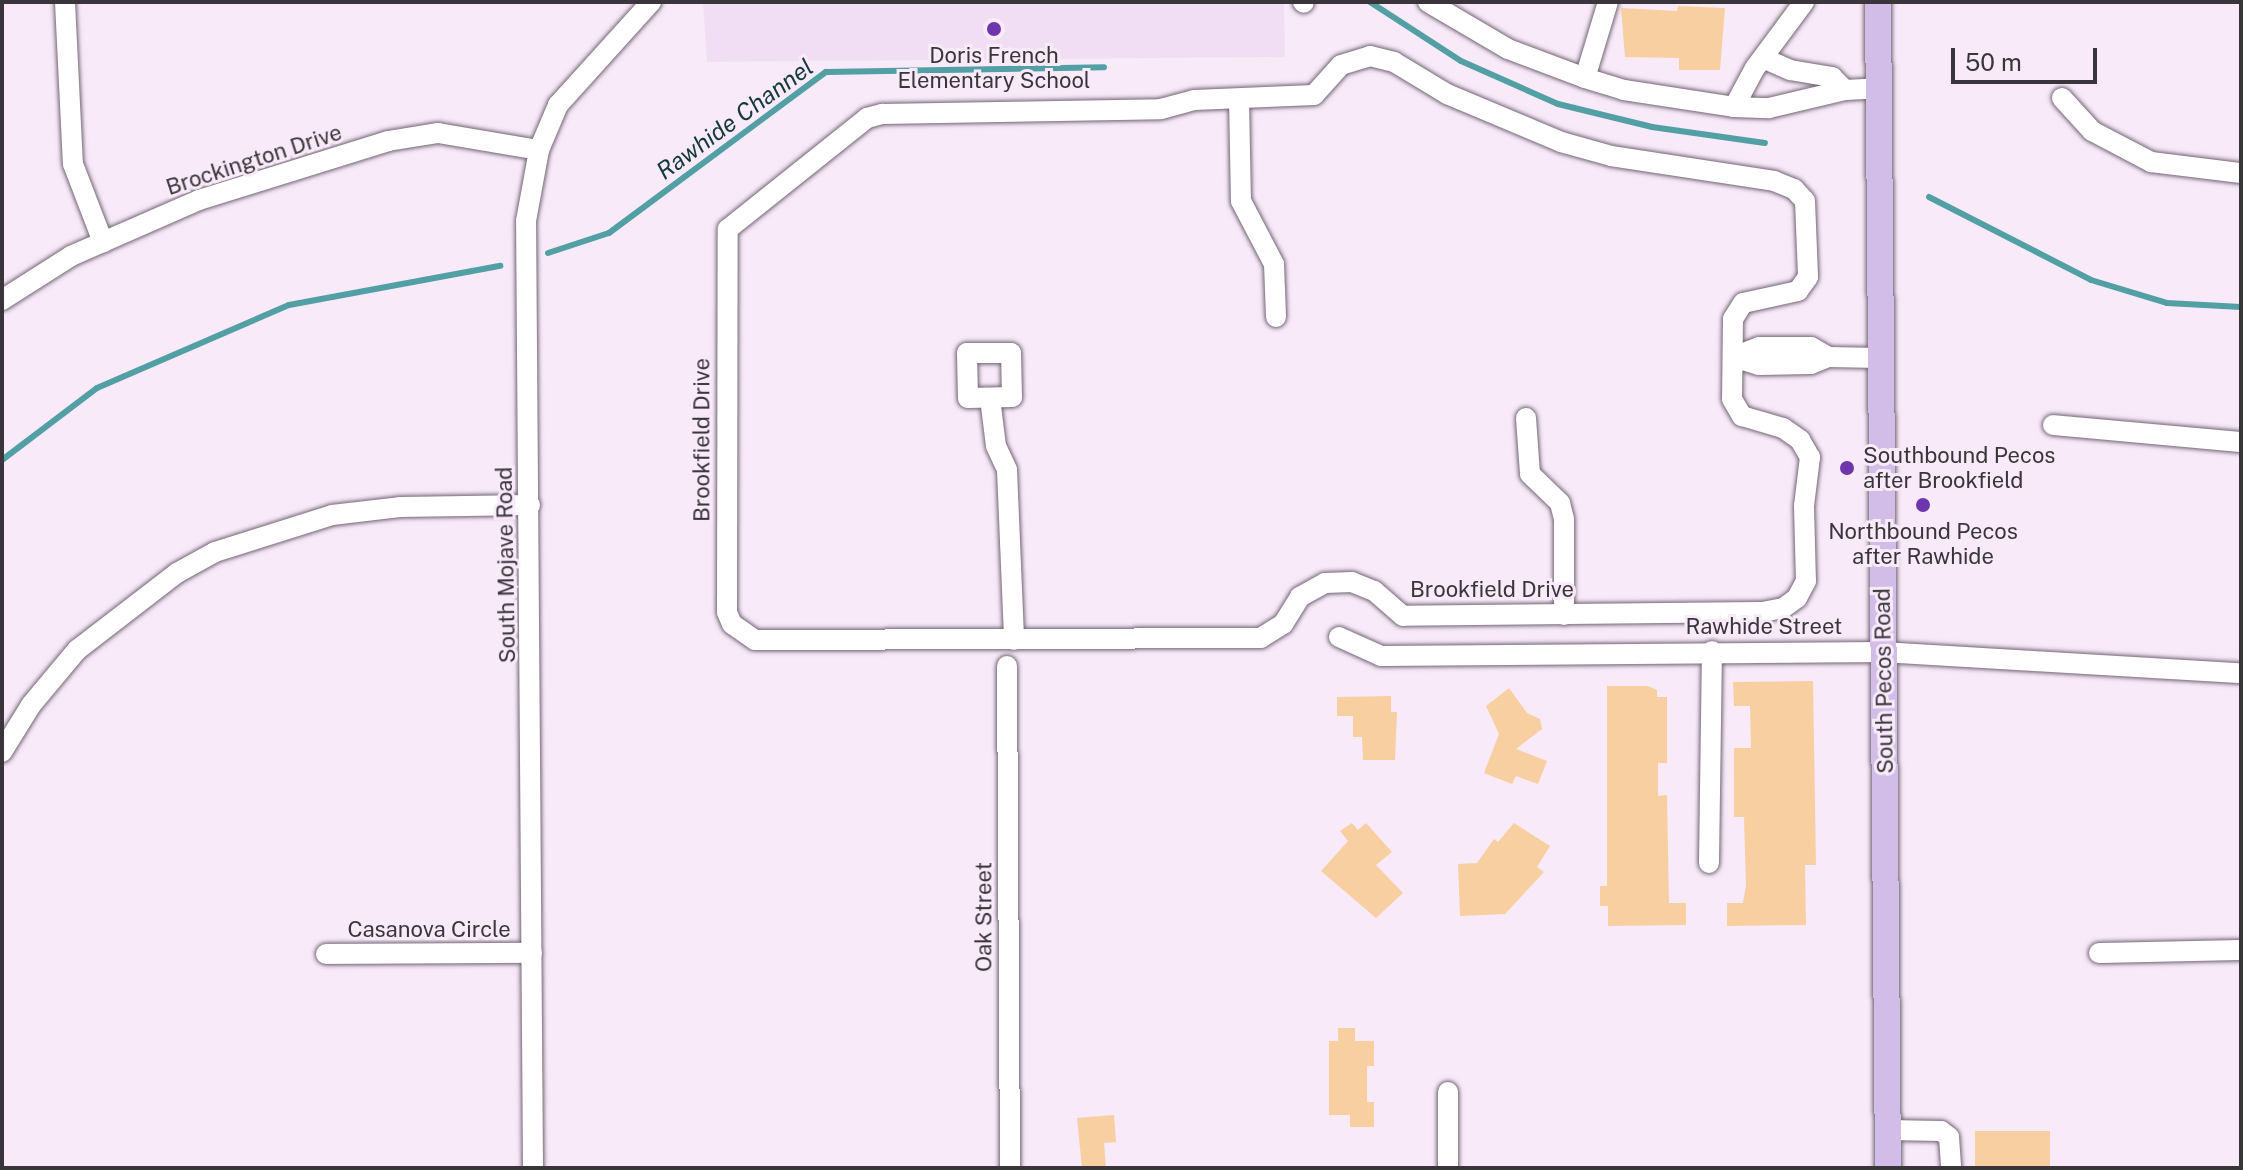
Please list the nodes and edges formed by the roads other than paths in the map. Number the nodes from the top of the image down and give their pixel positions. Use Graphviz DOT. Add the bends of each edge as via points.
graph roads {
  1 [pos="65,2"];
  2 [pos="651,2"];
  3 [pos="1428,2"];
  4 [pos="1608,2"];
  5 [pos="1804,2"];
  6 [pos="1878,2"];
  7 [pos="1763,58"];
  8 [pos="1790,70"];
  9 [pos="1585,78"];
  10 [pos="1879,88"];
  11 [pos="1845,90"];
  12 [pos="2062,98"];
  13 [pos="1239,99"];
  14 [pos="1785,106"];
  15 [pos="1734,107"];
  16 [pos="539,150"];
  17 [pos="2241,173"];
  18 [pos="103,242"];
  19 [pos="2,300"];
  20 [pos="1276,317"];
  21 [pos="1733,357"];
  22 [pos="1881,358"];
  23 [pos="990,398"];
  24 [pos="1526,418"];
  25 [pos="2053,425"];
  26 [pos="2241,442"];
  27 [pos="530,505"];
  28 [pos="1564,615"];
  29 [pos="1339,637"];
  30 [pos="1014,640"];
  31 [pos="1712,651"];
  32 [pos="1883,652"];
  33 [pos="1007,666"];
  34 [pos="2241,673"];
  35 [pos="2,752"];
  36 [pos="1709,863"];
  37 [pos="2241,950"];
  38 [pos="532,953"];
  39 [pos="2099,953"];
  40 [pos="326,954"];
  41 [pos="1448,1092"];
  42 [pos="1888,1130"];
  43 [pos="533,1168"];
  44 [pos="1010,1168"];
  45 [pos="1448,1168"];
  46 [pos="1888,1168"];
  47 [pos="1951,1168"];
  1 -- 18 [label="street" via="73,164"];
  2 -- 16 [label="street, South Mojave Road" via="558,105"];
  3 -- 9 [label="street" via="1508,49"];
  4 -- 9 [label="street"];
  5 -- 7 [label="street"];
  6 -- 10 [label="main road, South Pecos Road"];
  7 -- 8 [label="street"];
  7 -- 15 [label="street"];
  8 -- 11 [label="street" via="1832,77"];
  8 -- 14 [label="street"];
  9 -- 15 [label="street" via="1624,90"];
  10 -- 11 [label="street"];
  10 -- 22 [label="main road, South Pecos Road"];
  11 -- 14 [label="street"];
  12 -- 17 [label="street" via="2092,131 2151,162"];
  13 -- 20 [label="street" via="1241,201 1274,264"];
  13 -- 21 [label="street, Brookfield Drive" via="1314,95 1341,65 1370,56 1394,62 1447,94 1561,142 1794,189 1805,201 1808,277 1798,291 1743,303 1733,319"];
  13 -- 30 [label="street, Brookfield Drive" via="1194,100 1161,109 882,114 867,118 728,229 727,612 732,624 755,640"];
  14 -- 15 [label="street"];
  16 -- 18 [label="street, Brockington Drive" via="438,133 388,141 199,200"];
  16 -- 27 [label="street, South Mojave Road" via="526,221"];
  18 -- 19 [label="street, Brockington Drive"];
  21 -- 22 [label="street" via="1773,356 1811,347 1828,357"];
  21 -- 28 [label="street, Brookfield Drive" via="1732,399 1742,416 1783,428 1800,440 1810,457 1804,506 1806,581 1797,598 1783,608 1762,612"];
  22 -- 32 [label="main road, South Pecos Road"];
  23 -- 30 [label="street" via="996,446 1007,470"];
  24 -- 28 [label="street" via="1530,474 1560,503 1564,519"];
  25 -- 26 [label="street"];
  27 -- 35 [label="street" via="400,507 332,515 215,552 153,590 77,650 31,705"];
  27 -- 38 [label="street, South Mojave Road"];
  28 -- 30 [label="street, Brookfield Drive" via="1403,616 1363,586 1325,583 1300,597 1283,624 1261,638"];
  29 -- 31 [label="street, Rawhide Street" via="1381,656"];
  31 -- 32 [label="street, Rawhide Street"];
  31 -- 36 [label="street"];
  32 -- 34 [label="street, Rawhide Street"];
  32 -- 42 [label="main road, South Pecos Road"];
  33 -- 44 [label="street, Oak Street"];
  37 -- 39 [label="street"];
  38 -- 40 [label="street, Casanova Circle"];
  38 -- 43 [label="street, South Mojave Road"];
  41 -- 45 [label="street"];
  42 -- 46 [label="main road, South Pecos Road"];
  42 -- 47 [label="street" via="1941,1131 1949,1137"];
}
